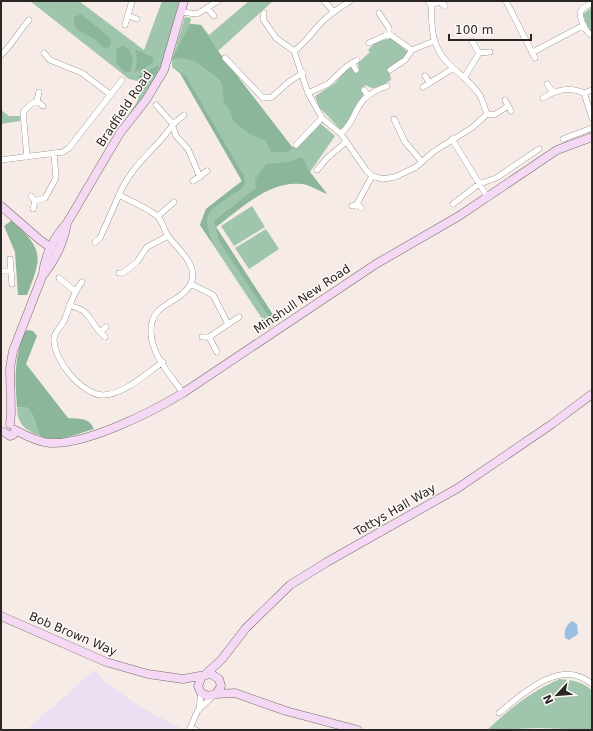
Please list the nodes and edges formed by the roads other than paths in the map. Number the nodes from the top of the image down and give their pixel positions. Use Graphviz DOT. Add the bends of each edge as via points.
graph roads {
  1 [pos="132,1"];
  2 [pos="184,1"];
  3 [pos="218,1"];
  4 [pos="324,1"];
  5 [pos="350,1"];
  6 [pos="506,1"];
  7 [pos="430,3"];
  8 [pos="442,3"];
  9 [pos="590,3"];
  10 [pos="208,8"];
  11 [pos="182,12"];
  12 [pos="334,12"];
  13 [pos="264,13"];
  14 [pos="379,14"];
  15 [pos="128,16"];
  16 [pos="214,16"];
  17 [pos="137,19"];
  18 [pos="29,20"];
  19 [pos="125,25"];
  20 [pos="584,25"];
  21 [pos="389,34"];
  22 [pos="592,35"];
  23 [pos="472,40"];
  24 [pos="434,41"];
  25 [pos="369,43"];
  26 [pos="412,50"];
  27 [pos="294,51"];
  28 [pos="490,52"];
  29 [pos="533,52"];
  30 [pos="44,53"];
  31 [pos="479,53"];
  32 [pos="1,55"];
  33 [pos="226,58"];
  34 [pos="535,58"];
  35 [pos="452,69"];
  36 [pos="356,70"];
  37 [pos="390,70"];
  38 [pos="303,73"];
  39 [pos="425,76"];
  40 [pos="464,78"];
  41 [pos="122,80"];
  42 [pos="430,83"];
  43 [pos="546,84"];
  44 [pos="387,86"];
  45 [pos="424,87"];
  46 [pos="592,90"];
  47 [pos="39,92"];
  48 [pos="553,92"];
  49 [pos="308,93"];
  50 [pos="584,94"];
  51 [pos="110,95"];
  52 [pos="543,98"];
  53 [pos="505,100"];
  54 [pos="37,101"];
  55 [pos="43,106"];
  56 [pos="156,106"];
  57 [pos="487,114"];
  58 [pos="184,115"];
  59 [pos="322,118"];
  60 [pos="592,118"];
  61 [pos="394,119"];
  62 [pos="172,123"];
  63 [pos="592,128"];
  64 [pos="341,134"];
  65 [pos="592,138"];
  66 [pos="452,139"];
  67 [pos="563,139"];
  68 [pos="346,142"];
  69 [pos="296,145"];
  70 [pos="536,150"];
  71 [pos="54,152"];
  72 [pos="27,157"];
  73 [pos="1,160"];
  74 [pos="422,162"];
  75 [pos="317,170"];
  76 [pos="207,171"];
  77 [pos="372,176"];
  78 [pos="200,177"];
  79 [pos="193,182"];
  80 [pos="479,184"];
  81 [pos="119,195"];
  82 [pos="31,196"];
  83 [pos="488,198"];
  84 [pos="35,201"];
  85 [pos="174,202"];
  86 [pos="453,204"];
  87 [pos="1,206"];
  88 [pos="357,206"];
  89 [pos="33,209"];
  90 [pos="158,216"];
  91 [pos="168,236"];
  92 [pos="100,240"];
  93 [pos="53,250"];
  94 [pos="10,259"];
  95 [pos="1,271"];
  96 [pos="11,271"];
  97 [pos="123,274"];
  98 [pos="59,278"];
  99 [pos="82,282"];
  100 [pos="12,284"];
  101 [pos="191,284"];
  102 [pos="75,291"];
  103 [pos="69,305"];
  104 [pos="239,317"];
  105 [pos="228,324"];
  106 [pos="106,327"];
  107 [pos="101,331"];
  108 [pos="105,337"];
  109 [pos="202,337"];
  110 [pos="210,337"];
  111 [pos="217,352"];
  112 [pos="162,362"];
  113 [pos="183,393"];
  114 [pos="592,394"];
  115 [pos="10,424"];
  116 [pos="16,430"];
  117 [pos="2,433"];
  118 [pos="1,616"];
  119 [pos="222,659"];
  120 [pos="204,676"];
  121 [pos="183,679"];
  122 [pos="219,680"];
  123 [pos="592,684"];
  124 [pos="200,691"];
  125 [pos="235,693"];
  126 [pos="215,695"];
  127 [pos="198,710"];
  128 [pos="499,713"];
  129 [pos="196,730"];
  130 [pos="358,730"];
  1 -- 15 [label="street"];
  2 -- 11 [label="street, Bradfield Road"];
  3 -- 10 [label="street"];
  4 -- 12 [label="street"];
  5 -- 12 [label="street"];
  6 -- 29 [label="street"];
  7 -- 8 [label="street"];
  7 -- 24 [label="street"];
  9 -- 20 [label="street" via="580,13"];
  10 -- 11 [label="street" via="197,14"];
  10 -- 16 [label="street"];
  11 -- 93 [label="street, Bradfield Road" via="161,75 120,133 67,223 65,235"];
  12 -- 27 [label="street" via="319,25 306,43"];
  13 -- 27 [label="street" via="263,19 276,38"];
  14 -- 21 [label="street" via="389,28"];
  15 -- 17 [label="street"];
  15 -- 19 [label="street"];
  18 -- 32 [label="street"];
  20 -- 22 [label="street"];
  20 -- 29 [label="street"];
  21 -- 25 [label="street"];
  21 -- 26 [label="street"];
  23 -- 31 [label="street"];
  24 -- 26 [label="street"];
  24 -- 35 [label="street"];
  26 -- 37 [label="street" via="405,60"];
  27 -- 38 [label="street"];
  28 -- 31 [label="street"];
  29 -- 34 [label="street"];
  30 -- 51 [label="street" via="50,60 82,73"];
  31 -- 40 [label="street"];
  33 -- 38 [label="street" via="263,98 272,97"];
  35 -- 40 [label="street"];
  35 -- 42 [label="street"];
  36 -- 49 [label="street" via="355,61 328,84"];
  38 -- 49 [label="street"];
  39 -- 42 [label="street"];
  40 -- 57 [label="street" via="478,92"];
  41 -- 51 [label="street"];
  42 -- 45 [label="street"];
  43 -- 48 [label="street"];
  44 -- 64 [label="street" via="366,92"];
  46 -- 50 [label="street"];
  47 -- 54 [label="street"];
  48 -- 50 [label="street" via="574,88"];
  48 -- 52 [label="street"];
  49 -- 59 [label="street"];
  50 -- 60 [label="street"];
  51 -- 71 [label="street" via="69,148 63,152"];
  53 -- 57 [label="street" via="510,109 494,115"];
  54 -- 55 [label="street"];
  54 -- 72 [label="street" via="23,112"];
  56 -- 62 [label="street"];
  57 -- 66 [label="street"];
  58 -- 62 [label="street"];
  59 -- 64 [label="street"];
  59 -- 69 [label="street"];
  61 -- 74 [label="street" via="405,142"];
  62 -- 78 [label="street" via="176,136 188,149"];
  62 -- 81 [label="street" via="166,134 124,182"];
  63 -- 67 [label="street"];
  64 -- 68 [label="street"];
  65 -- 83 [label="street, Minshull New Road" via="557,150"];
  66 -- 74 [label="street"];
  66 -- 80 [label="street"];
  68 -- 75 [label="street"];
  68 -- 77 [label="street"];
  70 -- 80 [label="street" via="496,178"];
  71 -- 72 [label="street"];
  71 -- 84 [label="street" via="56,178 45,198"];
  72 -- 73 [label="street"];
  74 -- 77 [label="street" via="395,177 383,179"];
  76 -- 78 [label="street"];
  77 -- 88 [label="street"];
  78 -- 79 [label="street"];
  80 -- 83 [label="street"];
  80 -- 86 [label="street" via="461,195"];
  81 -- 90 [label="street"];
  81 -- 92 [label="street"];
  82 -- 84 [label="street"];
  83 -- 113 [label="street, Minshull New Road" via="376,264"];
  84 -- 89 [label="street"];
  85 -- 90 [label="street"];
  87 -- 93 [label="street"];
  90 -- 91 [label="street"];
  91 -- 97 [label="street" via="147,247 137,262"];
  91 -- 101 [label="street" via="190,264"];
  93 -- 115 [label="street, Bradfield Road" via="50,266 43,274 12,351"];
  94 -- 96 [label="street"];
  95 -- 96 [label="street"];
  96 -- 100 [label="street"];
  98 -- 102 [label="street"];
  99 -- 102 [label="street"];
  101 -- 105 [label="street" via="213,295"];
  101 -- 112 [label="street" via="186,291 159,309 153,320 151,339"];
  102 -- 103 [label="street"];
  103 -- 107 [label="street" via="89,314 96,329"];
  103 -- 112 [label="street" via="64,322 54,335 54,346 65,369 88,390 105,395 119,391"];
  104 -- 105 [label="street"];
  105 -- 110 [label="street"];
  106 -- 107 [label="street"];
  107 -- 108 [label="street"];
  109 -- 110 [label="street"];
  110 -- 111 [label="street"];
  112 -- 113 [label="street"];
  113 -- 116 [label="street, Minshull New Road" via="131,420 77,439 49,443"];
  114 -- 119 [label="street, Tottys Hall Way" via="458,488 290,585 246,628"];
  115 -- 116 [label="street"];
  115 -- 117 [label="street" via="5,426"];
  116 -- 117 [label="street" via="10,436"];
  118 -- 121 [label="street, Bob Brown Way" via="106,662 148,674"];
  119 -- 120 [label="street, Tottys Hall Way"];
  119 -- 122 [label="street, Tottys Hall Way"];
  120 -- 121 [label="street, Bob Brown Way"];
  120 -- 122 [label="street" via="211,674"];
  120 -- 124 [label="street" via="199,681"];
  121 -- 124 [label="street, Bob Brown Way"];
  122 -- 125 [label="street"];
  122 -- 126 [label="street" via="220,691"];
  123 -- 128 [label="street" via="574,675 549,679 535,685"];
  124 -- 126 [label="street" via="208,696"];
  124 -- 127 [label="street"];
  125 -- 126 [label="street"];
  125 -- 130 [label="street" via="286,711"];
  126 -- 127 [label="street"];
  127 -- 129 [label="street" via="190,728"];
}
